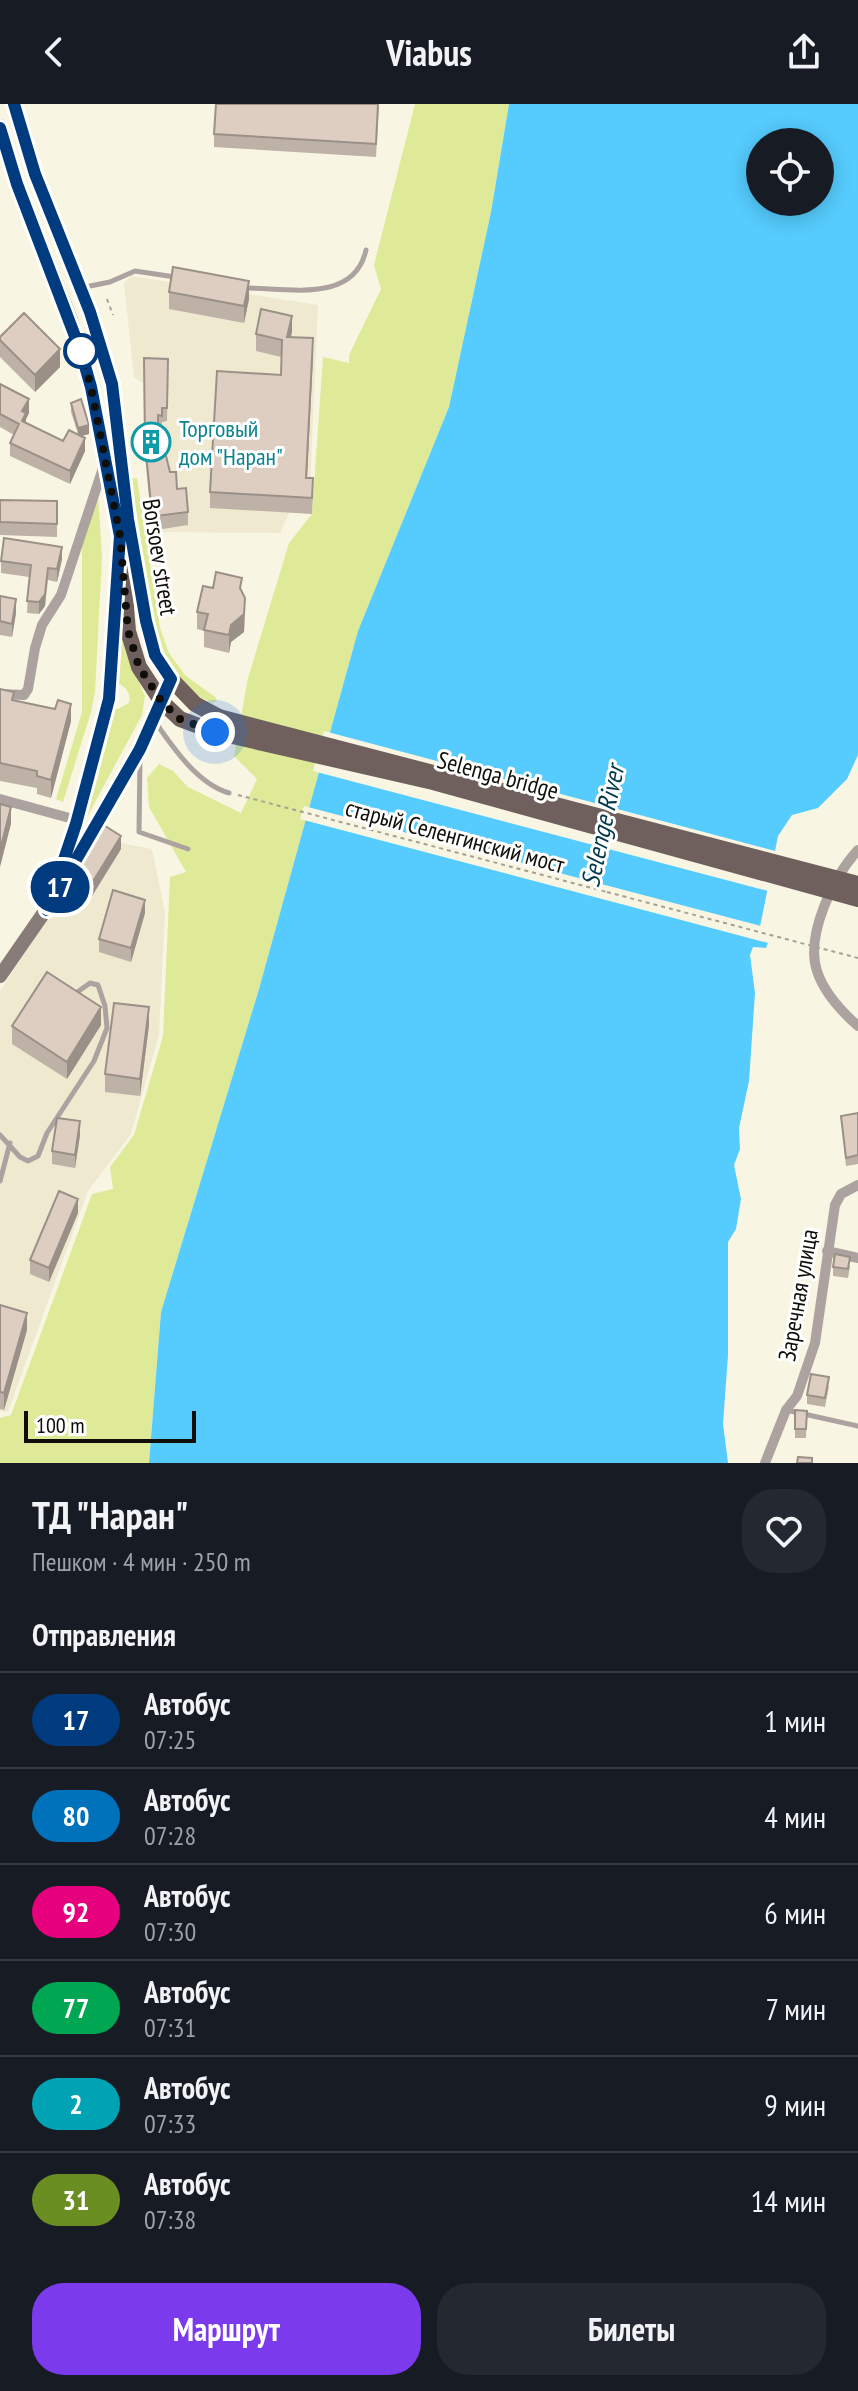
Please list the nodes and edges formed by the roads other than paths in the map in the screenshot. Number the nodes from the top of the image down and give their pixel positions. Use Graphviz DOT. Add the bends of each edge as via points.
graph roads {
  1 [pos="14,104"];
  2 [pos="0,127"];
  3 [pos="366,250"];
  4 [pos="179,278"];
  5 [pos="80,288"];
  6 [pos="239,288"];
  7 [pos="104,463"];
  8 [pos="120,536"];
  9 [pos="60,547"];
  10 [pos="75,548"];
  11 [pos="171,679"];
  12 [pos="0,694"];
  13 [pos="162,702"];
  14 [pos="180,719"];
  15 [pos="154,720"];
  16 [pos="217,724"];
  17 [pos="140,749"];
  18 [pos="229,793"];
  19 [pos="0,799"];
  20 [pos="77,820"];
  21 [pos="188,849"];
  22 [pos="858,850"];
  23 [pos="858,884"];
  24 [pos="858,899"];
  25 [pos="47,910"];
  26 [pos="0,976"];
  27 [pos="76,993"];
  28 [pos="858,1026"];
  29 [pos="0,1135"];
  30 [pos="10,1143"];
  31 [pos="0,1181"];
  32 [pos="858,1185"];
  33 [pos="827,1251"];
  34 [pos="858,1258"];
  35 [pos="786,1410"];
  36 [pos="858,1426"];
  37 [pos="765,1463"];
  1 -- 5 [label="main road, Borsoev street"];
  2 -- 7 [label="main road, Borsoev street" via="81,352"];
  3 -- 6 [label="lane" via="354,277 327,289"];
  4 -- 5 [label="lane" via="135,271"];
  5 -- 11 [label="main road, Borsoev street" via="112,384 146,621 155,655"];
  7 -- 8 [label="main road, Borsoev street"];
  7 -- 10 [label="street"];
  8 -- 13 [label="main road, Borsoev street" via="128,631 139,667"];
  8 -- 20 [label="street" via="109,699"];
  9 -- 10 [label="street"];
  10 -- 12 [label="street" via="61,595 42,625 28,689 24,695"];
  11 -- 13 [label="street"];
  11 -- 16 [label="main road, Borsoev street"];
  13 -- 14 [label="main road, Borsoev street"];
  13 -- 15 [label="street"];
  14 -- 15 [label="street"];
  14 -- 16 [label="main road, Borsoev street"];
  15 -- 17 [label="street"];
  15 -- 18 [label="lane" via="207,783"];
  16 -- 23 [label="main road, Selenga bridge, bridge"];
  16 -- 24 [label="main road, Selenga bridge, bridge"];
  17 -- 21 [label="lane" via="139,832"];
  17 -- 25 [label="street"];
  19 -- 20 [label="street"];
  20 -- 25 [label="street"];
  22 -- 28 [label="street" via="829,895 814,942 816,970 830,997"];
  25 -- 26 [label="street"];
  27 -- 30 [label="lane" via="90,983 102,993 107,1028 94,1061 38,1156 28,1161"];
  29 -- 30 [label="lane"];
  30 -- 31 [label="lane"];
  32 -- 33 [label="street, Заречная улица" via="841,1194 835,1205"];
  33 -- 34 [label="street"];
  33 -- 35 [label="street, Заречная улица" via="815,1343 797,1396"];
  35 -- 36 [label="lane"];
  35 -- 37 [label="street, Заречная улица"];
}
